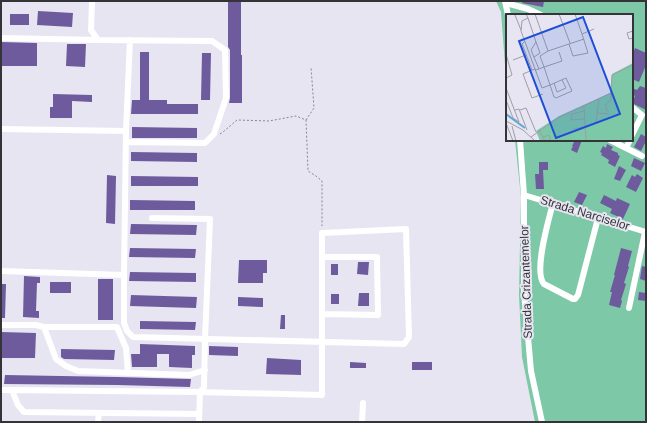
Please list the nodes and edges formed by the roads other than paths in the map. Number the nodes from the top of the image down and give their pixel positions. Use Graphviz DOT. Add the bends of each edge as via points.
graph roads {
  1 [pos="92,1"];
  2 [pos="505,2"];
  3 [pos="508,14"];
  4 [pos="539,14"];
  5 [pos="1,38"];
  6 [pos="98,40"];
  7 [pos="130,40"];
  8 [pos="633,108"];
  9 [pos="1,129"];
  10 [pos="126,131"];
  11 [pos="633,133"];
  12 [pos="520,141"];
  13 [pos="612,141"];
  14 [pos="630,141"];
  15 [pos="126,142"];
  16 [pos="626,148"];
  17 [pos="642,156"];
  18 [pos="524,195"];
  19 [pos="553,203"];
  20 [pos="152,218"];
  21 [pos="598,218"];
  22 [pos="646,232"];
  23 [pos="322,257"];
  24 [pos="1,271"];
  25 [pos="124,275"];
  26 [pos="629,308"];
  27 [pos="322,314"];
  28 [pos="1,325"];
  29 [pos="44,327"];
  30 [pos="205,339"];
  31 [pos="322,342"];
  32 [pos="204,370"];
  33 [pos="128,373"];
  34 [pos="1,390"];
  35 [pos="12,390"];
  36 [pos="200,392"];
  37 [pos="362,403"];
  38 [pos="98,413"];
  39 [pos="199,414"];
  40 [pos="98,422"];
  41 [pos="199,422"];
  42 [pos="362,422"];
  43 [pos="542,422"];
  1 -- 6 [label="street" via="91,30"];
  2 -- 3 [label="street"];
  2 -- 4 [label="street"];
  5 -- 6 [label="street"];
  6 -- 7 [label="street"];
  7 -- 10 [label="street"];
  7 -- 15 [label="street" via="212,41 225,50 226,98 214,134 205,143"];
  8 -- 11 [label="street" via="642,115"];
  9 -- 10 [label="street"];
  10 -- 15 [label="street"];
  12 -- 18 [label="street, Strada Crizantemelor"];
  13 -- 16 [label="street"];
  14 -- 16 [label="street"];
  15 -- 25 [label="street"];
  16 -- 17 [label="street"];
  18 -- 19 [label="street, Strada Narciselor"];
  18 -- 43 [label="street, Strada Crizantemelor" via="524,292 531,371"];
  19 -- 21 [label="street, Strada Narciselor"];
  19 -- 21 [label="street" via="541,259 540,280 573,300 578,295"];
  20 -- 30 [label="street" via="210,219"];
  21 -- 22 [label="street, Strada Narciselor"];
  22 -- 26 [label="street"];
  23 -- 27 [label="street"];
  23 -- 27 [label="street" via="377,257 378,315"];
  23 -- 31 [label="street" via="322,233 406,229 409,337 404,344"];
  24 -- 25 [label="street"];
  25 -- 30 [label="street" via="124,323 133,337"];
  27 -- 31 [label="street"];
  28 -- 29 [label="street"];
  29 -- 33 [label="street" via="56,359 66,366 78,371"];
  29 -- 33 [label="street" via="117,327 126,348"];
  30 -- 31 [label="street"];
  30 -- 32 [label="street"];
  31 -- 36 [label="street" via="322,395"];
  32 -- 33 [label="street" via="189,375"];
  32 -- 36 [label="street" via="204,387"];
  34 -- 35 [label="street"];
  35 -- 36 [label="street"];
  35 -- 38 [label="street" via="24,412"];
  36 -- 39 [label="street"];
  37 -- 42 [label="street"];
  38 -- 39 [label="street"];
  38 -- 40 [label="street"];
  39 -- 41 [label="street"];
}
